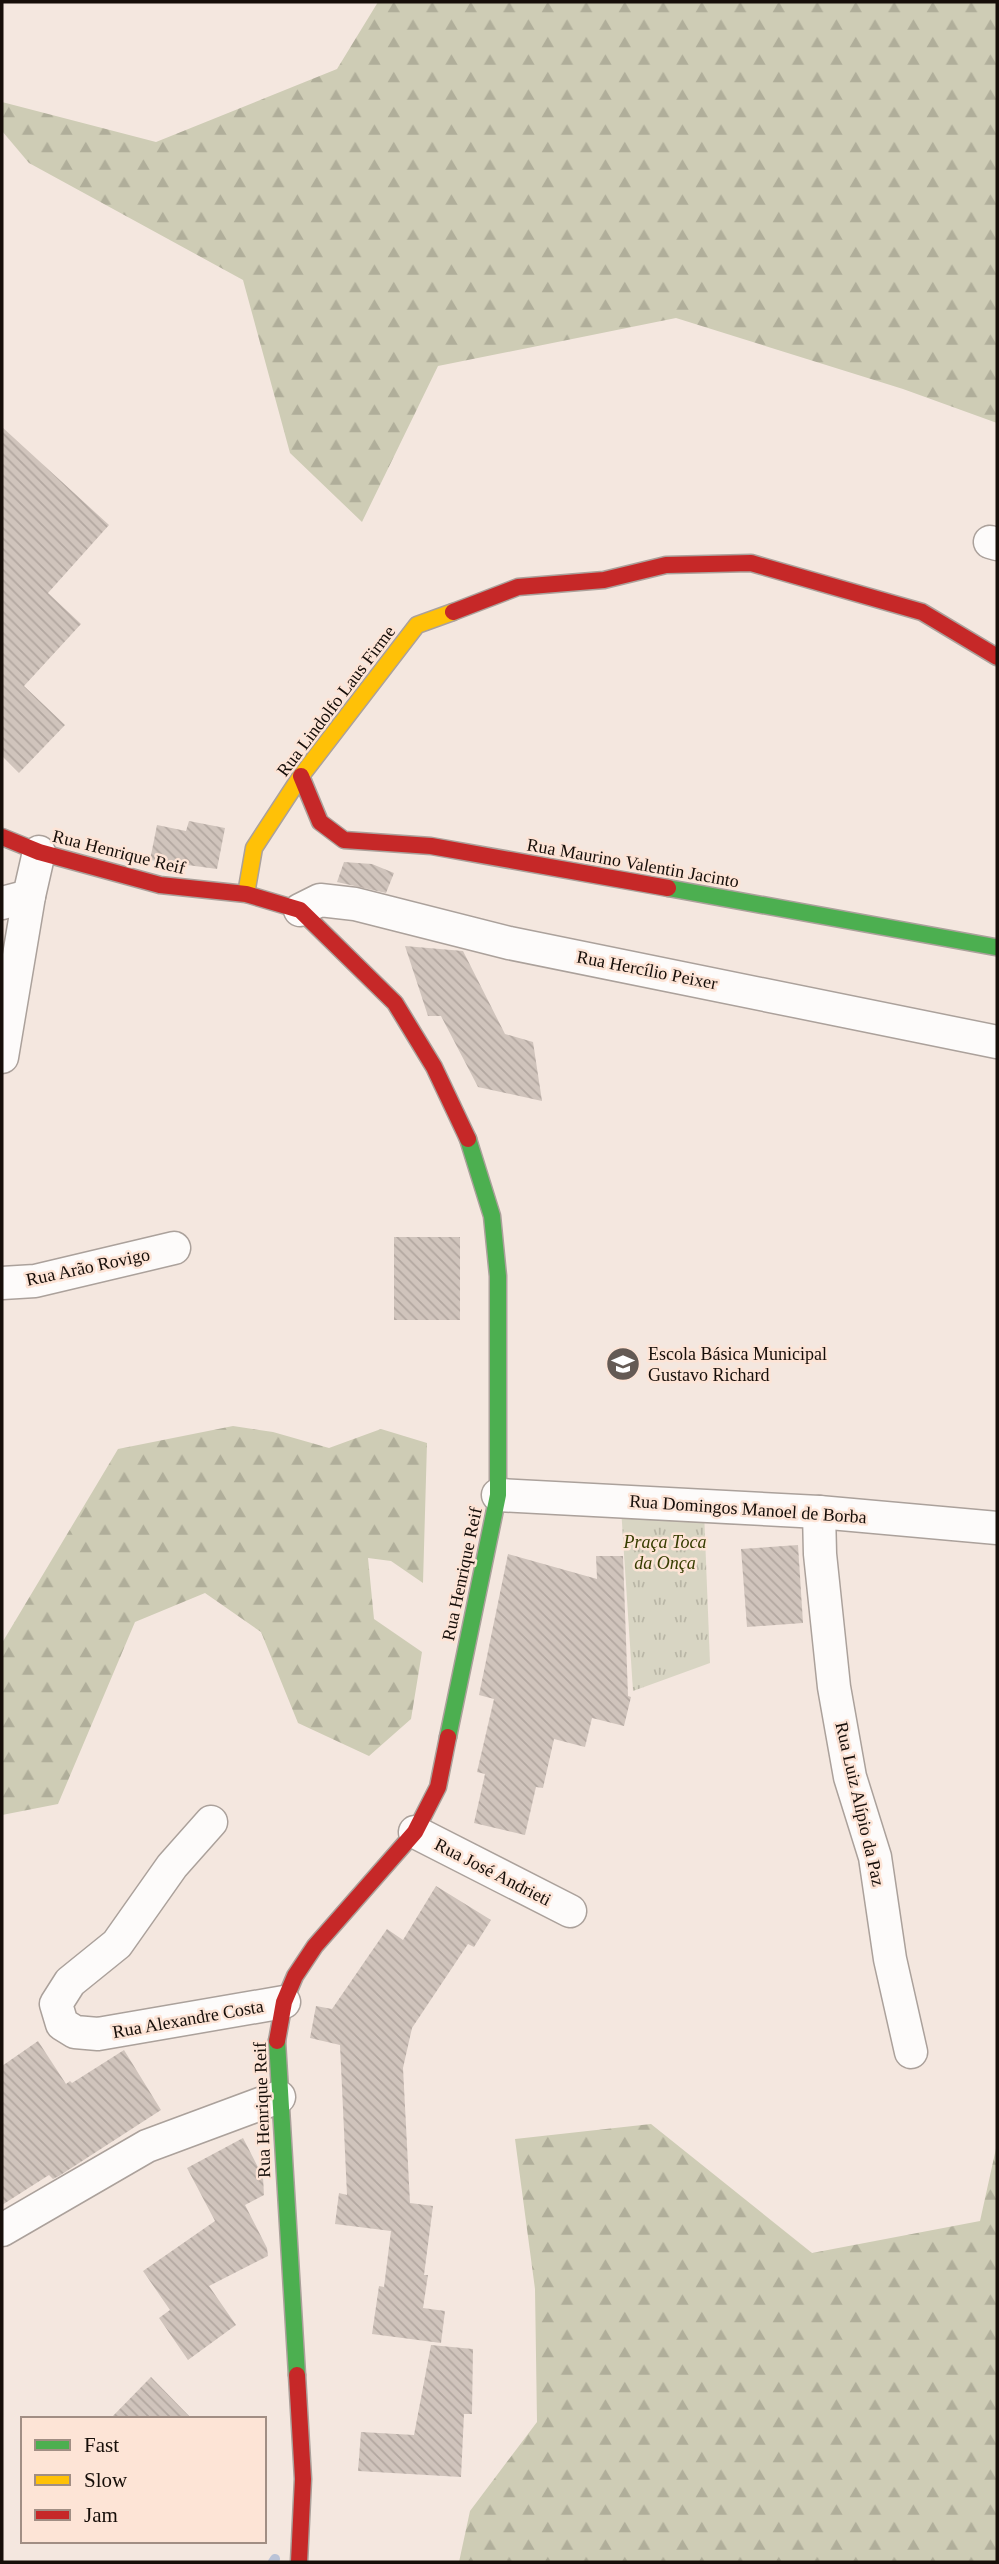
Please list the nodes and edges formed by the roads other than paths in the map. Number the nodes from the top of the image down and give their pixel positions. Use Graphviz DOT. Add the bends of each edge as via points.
graph roads {
  1 [pos="997,657"];
  2 [pos="301,776"];
  3 [pos="2,837"];
  4 [pos="39,852"];
  5 [pos="246,894"];
  6 [pos="15,899"];
  7 [pos="300,910"];
  8 [pos="995,947"];
  9 [pos="997,1042"];
  10 [pos="2,1056"];
  11 [pos="174,1248"];
  12 [pos="2,1283"];
  13 [pos="498,1495"];
  14 [pos="820,1512"];
  15 [pos="997,1528"];
  16 [pos="211,1822"];
  17 [pos="415,1832"];
  18 [pos="570,1911"];
  19 [pos="284,2002"];
  20 [pos="911,2052"];
  21 [pos="279,2097"];
  22 [pos="2,2230"];
  23 [pos="299,2562"];
  1 -- 2 [label="street, Rua Lindolfo Laus Firme" via="922,612 751,563 666,565 604,580 518,587 417,625"];
  2 -- 5 [label="street, Rua Lindolfo Laus Firme" via="254,848"];
  2 -- 8 [label="street, Rua Maurino Valentin Jacinto" via="318,819 330,835 344,839 431,846"];
  3 -- 4 [label="street, Rua Henrique Reif"];
  4 -- 5 [label="street, Rua Henrique Reif" via="160,885"];
  4 -- 6 [label="street"];
  5 -- 7 [label="street, Rua Henrique Reif"];
  6 -- 10 [label="street"];
  7 -- 9 [label="street, Rua Hercílio Peixer" via="320,900 355,904 509,943"];
  7 -- 13 [label="street, Rua Henrique Reif" via="395,1003 434,1067 470,1142 492,1216 498,1276"];
  11 -- 12 [label="street, Rua Arão Rovigo" via="36,1281"];
  13 -- 14 [label="street, Rua Domingos Manoel de Borba"];
  13 -- 17 [label="street, Rua Henrique Reif" via="438,1787"];
  14 -- 15 [label="street, Rua Domingos Manoel de Borba"];
  14 -- 20 [label="street, Rua Luiz Alípio da Paz" via="834,1687 850,1777 875,1857 890,1959"];
  16 -- 19 [label="street, Rua Alexandre Costa" via="172,1866 117,1944 70,1982 56,2004 62,2024 75,2032 98,2034"];
  17 -- 18 [label="street, Rua José Andrieti"];
  17 -- 19 [label="street, Rua Henrique Reif" via="315,1946"];
  19 -- 21 [label="street, Rua Henrique Reif" via="277,2041"];
  21 -- 22 [label="street" via="147,2146"];
  21 -- 23 [label="street, Rua Henrique Reif" via="303,2479"];
}
